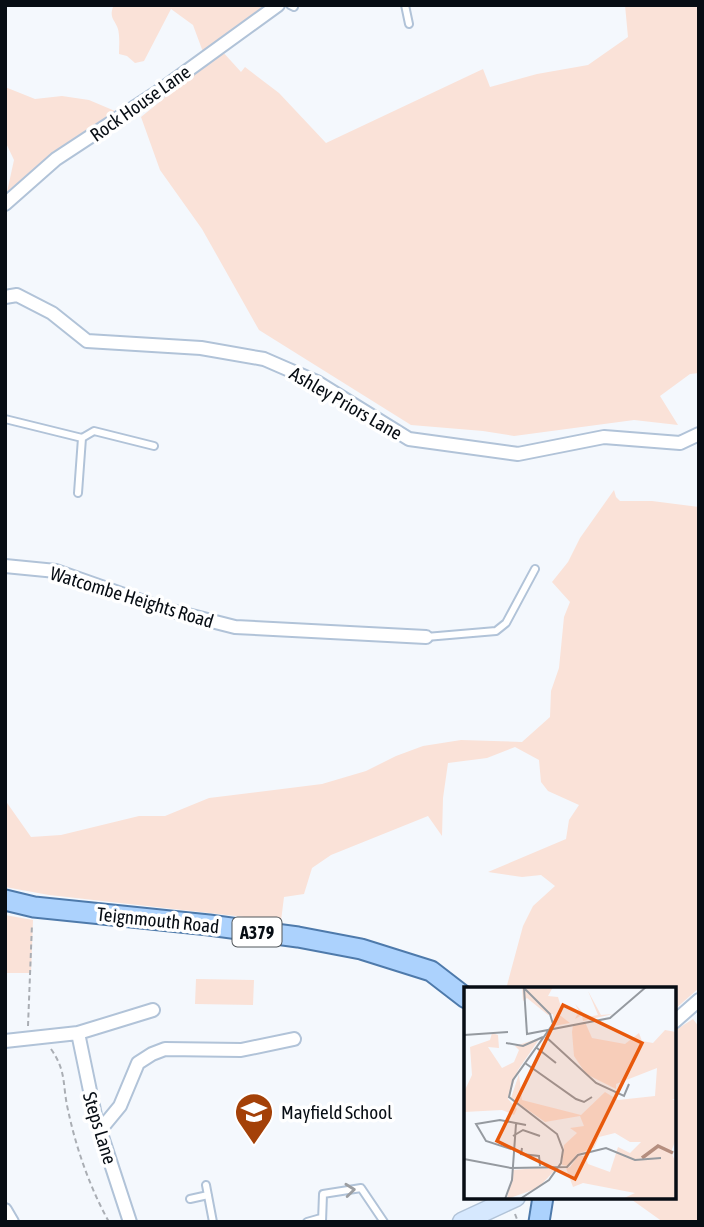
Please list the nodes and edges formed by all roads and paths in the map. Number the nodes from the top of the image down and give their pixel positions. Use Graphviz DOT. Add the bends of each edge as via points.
graph roads {
  1 [pos="278,5"];
  2 [pos="405,5"];
  3 [pos="409,24"];
  4 [pos="5,204"];
  5 [pos="5,297"];
  6 [pos="5,419"];
  7 [pos="699,434"];
  8 [pos="82,438"];
  9 [pos="154,446"];
  10 [pos="78,493"];
  11 [pos="5,566"];
  12 [pos="535,569"];
  13 [pos="426,637"];
  14 [pos="5,900"];
  15 [pos="34,907"];
  16 [pos="464,996"];
  17 [pos="699,1000"];
  18 [pos="153,1010"];
  19 [pos="676,1020"];
  20 [pos="78,1033"];
  21 [pos="42,1037"];
  22 [pos="28,1038"];
  23 [pos="294,1039"];
  24 [pos="5,1041"];
  25 [pos="101,1129"];
  26 [pos="206,1185"];
  27 [pos="208,1195"];
  28 [pos="190,1199"];
  29 [pos="512,1199"];
  30 [pos="543,1199"];
  31 [pos="5,1210"];
  32 [pos="322,1220"];
  33 [pos="384,1221"];
  34 [pos="12,1222"];
  35 [pos="109,1222"];
  36 [pos="130,1222"];
  37 [pos="213,1222"];
  38 [pos="307,1222"];
  39 [pos="462,1222"];
  40 [pos="539,1222"];
  1 -- 4 [label="street, Rock House Lane" via="56,159"];
  2 -- 3 [label="lane"];
  5 -- 7 [label="street, Ashley Priors Lane" via="17,295 52,313 88,341 201,348 264,359 317,382 409,439 517,453 604,437 680,443"];
  6 -- 8 [label="lane"];
  8 -- 9 [label="lane" via="94,431"];
  8 -- 10 [label="lane"];
  11 -- 13 [label="street, Watcombe Heights Road" via="56,572 164,609 235,627"];
  12 -- 13 [label="lane" via="506,623 496,631"];
  14 -- 15 [label="main road, Teignmouth Road / A379"];
  15 -- 16 [label="main road, Teignmouth Road / A379" via="209,925 361,948 431,971"];
  15 -- 22 [label="path"];
  17 -- 19 [label="street"];
  18 -- 20 [label="street"];
  20 -- 21 [label="street"];
  20 -- 25 [label="street, Steps Lane"];
  21 -- 22 [label="street"];
  21 -- 35 [label="path" via="62,1064 67,1108 80,1153"];
  22 -- 24 [label="street"];
  23 -- 25 [label="street" via="241,1050 165,1049 152,1054 138,1063 120,1106"];
  25 -- 36 [label="street, Steps Lane"];
  26 -- 27 [label="lane"];
  27 -- 28 [label="lane"];
  27 -- 37 [label="lane"];
  29 -- 39 [label="street"];
  30 -- 40 [label="main road"];
  31 -- 34 [label="street"];
  32 -- 33 [label="lane, one-way" via="323,1194 361,1188"];
  32 -- 38 [label="lane"];
}
